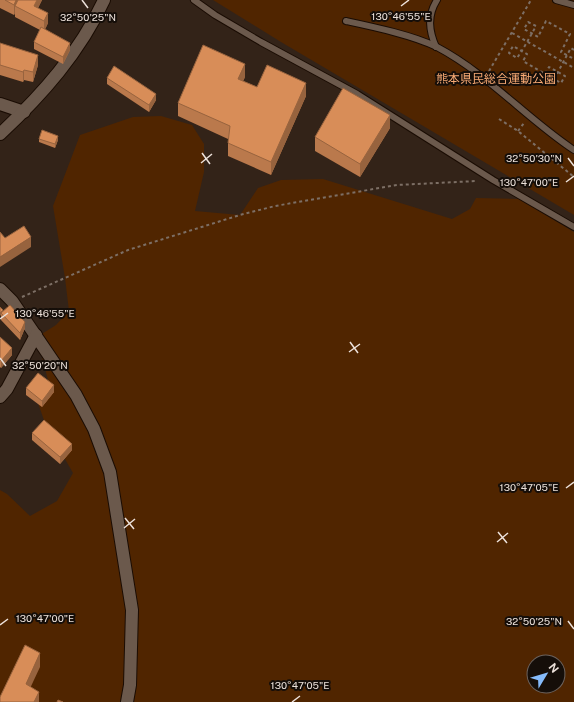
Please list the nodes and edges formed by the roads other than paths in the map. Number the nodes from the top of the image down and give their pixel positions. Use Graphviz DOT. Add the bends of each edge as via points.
graph roads {
  1 [pos="104,0"];
  2 [pos="194,0"];
  3 [pos="437,0"];
  4 [pos="556,0"];
  5 [pos="574,5"];
  6 [pos="346,21"];
  7 [pos="436,47"];
  8 [pos="0,104"];
  9 [pos="24,112"];
  10 [pos="0,134"];
  11 [pos="574,150"];
  12 [pos="574,227"];
  13 [pos="0,289"];
  14 [pos="36,335"];
  15 [pos="0,397"];
  16 [pos="128,702"];
  1 -- 9 [label="street" via="61,71"];
  2 -- 12 [label="lane" via="261,42 356,94 493,180"];
  3 -- 7 [label="lane" via="431,10 430,34"];
  4 -- 5 [label="lane"];
  6 -- 7 [label="lane" via="384,29"];
  7 -- 11 [label="lane" via="485,79"];
  8 -- 9 [label="street"];
  9 -- 10 [label="street"];
  13 -- 14 [label="street" via="12,301"];
  14 -- 15 [label="street" via="7,389"];
  14 -- 16 [label="street" via="76,395 94,429 110,472 132,610"];
}
